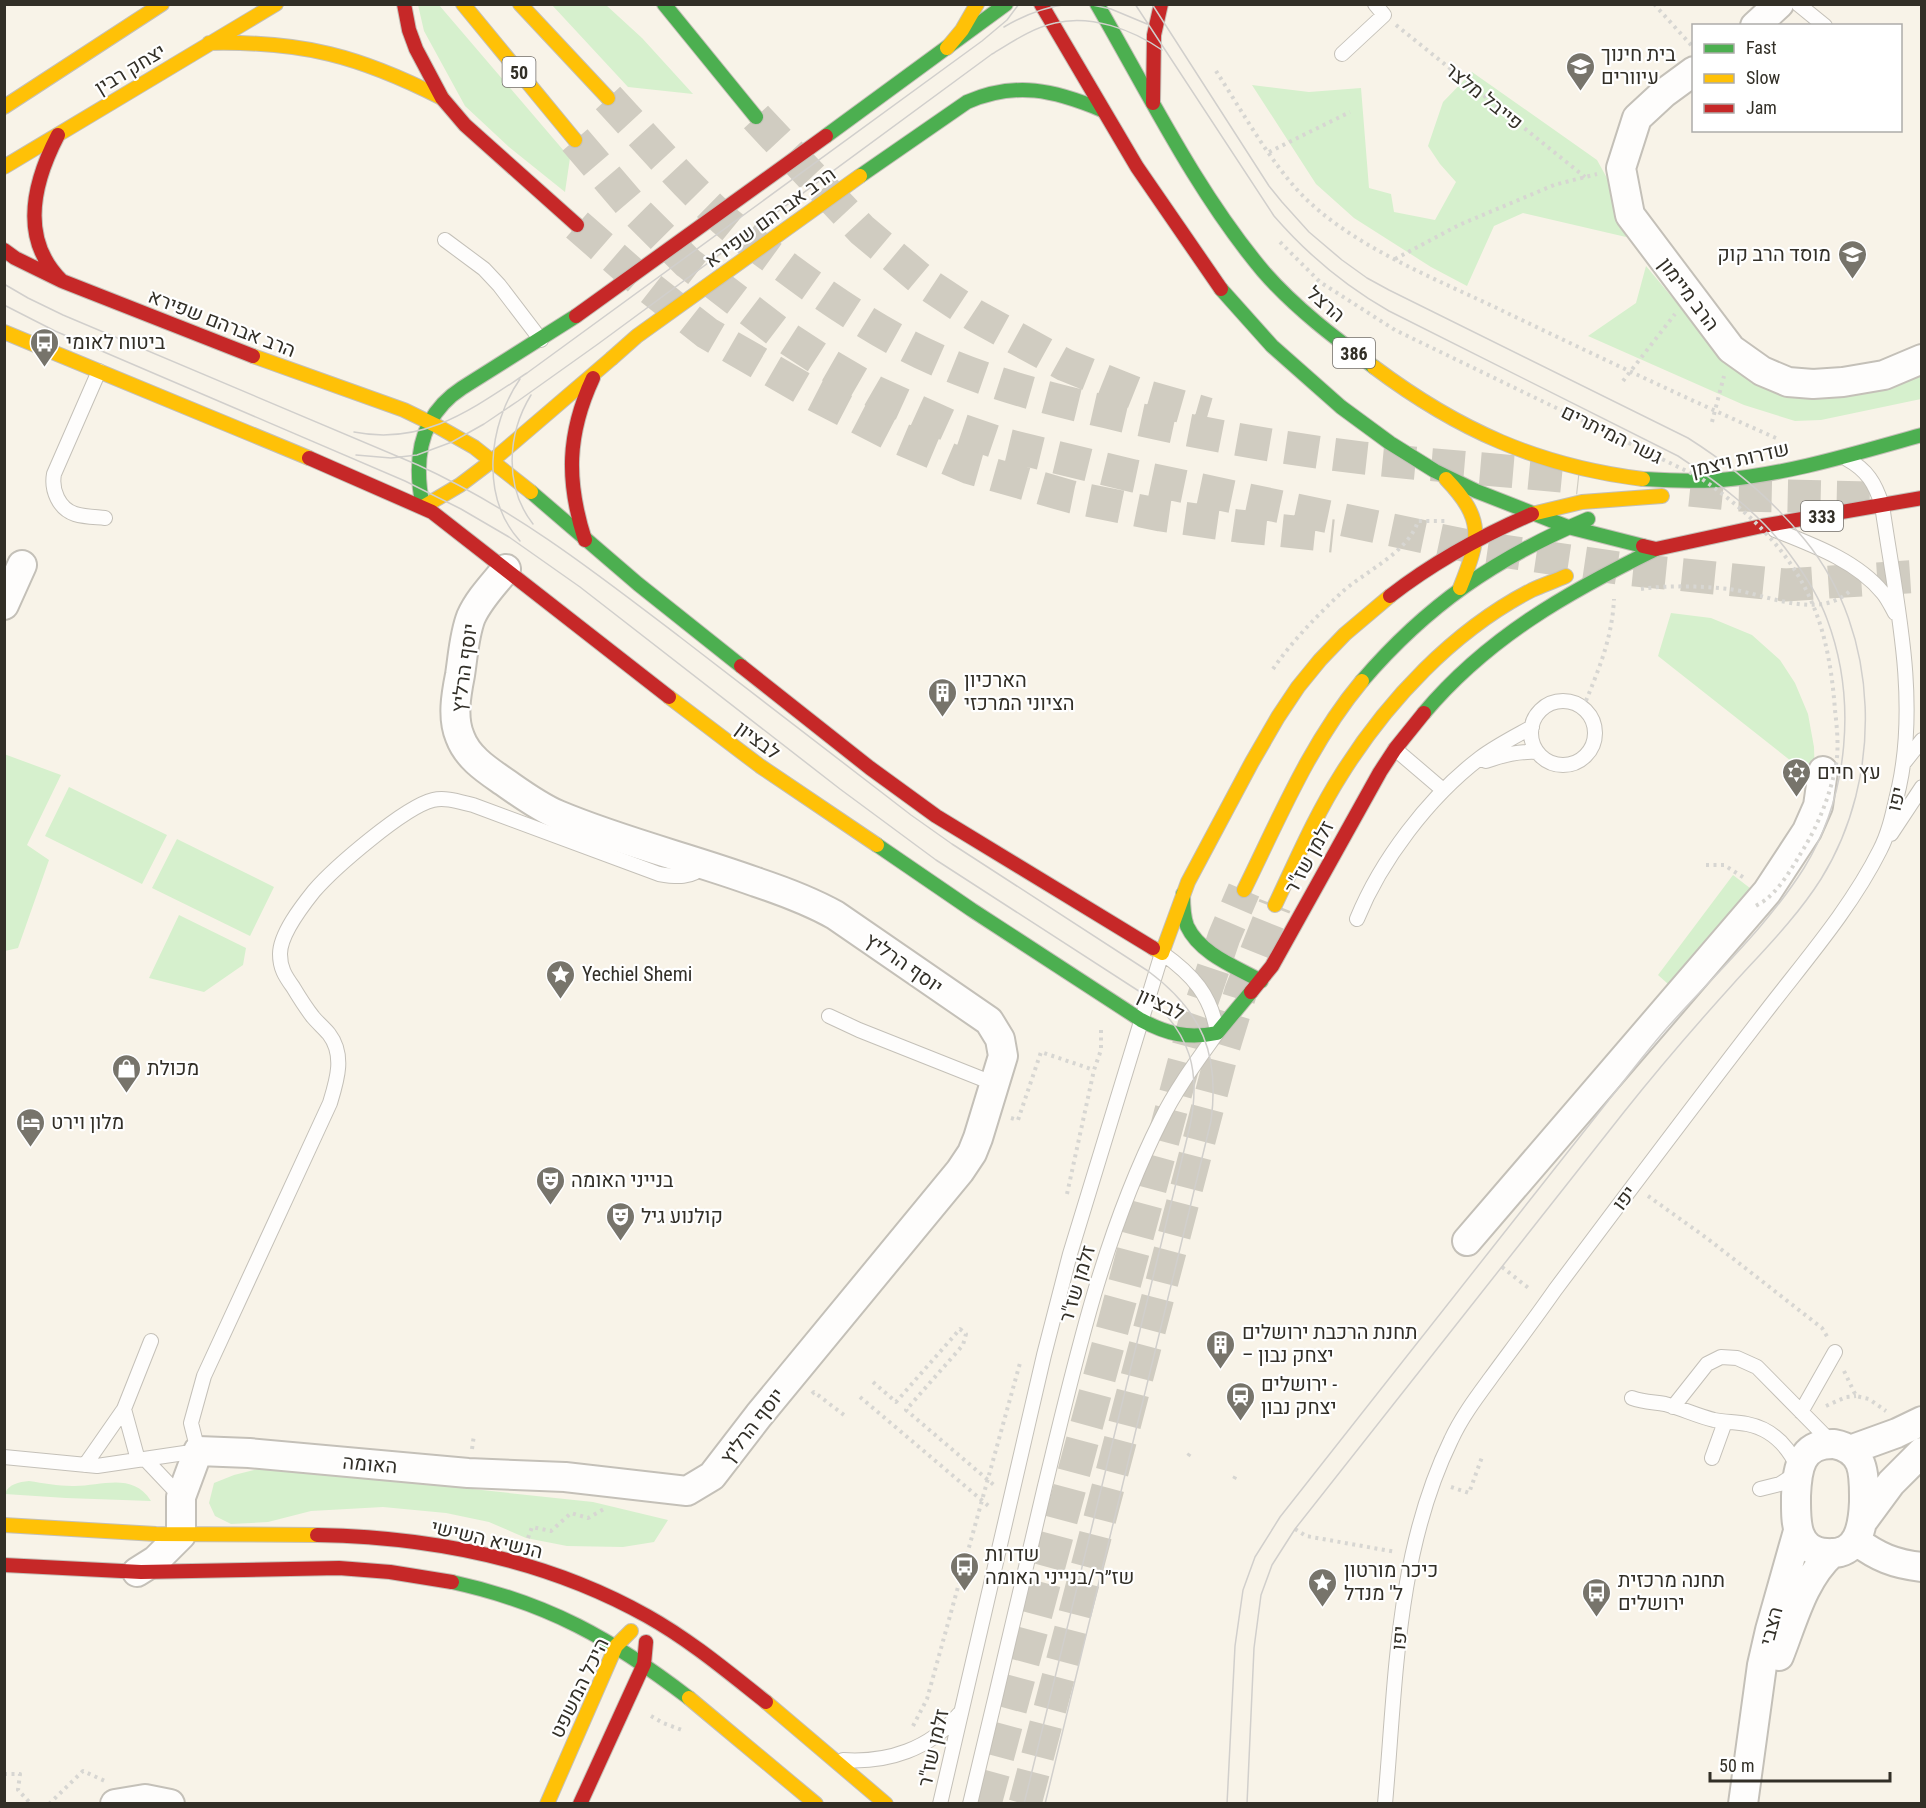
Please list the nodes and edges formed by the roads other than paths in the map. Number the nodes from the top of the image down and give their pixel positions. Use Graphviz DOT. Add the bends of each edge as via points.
graph roads {
  1 [pos="162,4"];
  2 [pos="276,4"];
  3 [pos="404,4"];
  4 [pos="463,4"];
  5 [pos="520,4"];
  6 [pos="664,4"];
  7 [pos="977,4"];
  8 [pos="1006,4"];
  9 [pos="1041,4"];
  10 [pos="1098,4"];
  11 [pos="1161,4"];
  12 [pos="1779,4"];
  13 [pos="1798,4"];
  14 [pos="1380,10"];
  15 [pos="664,24"];
  16 [pos="1757,24"];
  17 [pos="1823,24"];
  18 [pos="209,44"];
  19 [pos="946,48"];
  20 [pos="1341,54"];
  21 [pos="706,58"];
  22 [pos="1692,72"];
  23 [pos="26,93"];
  24 [pos="442,98"];
  25 [pos="608,98"];
  26 [pos="4,99"];
  27 [pos="1153,103"];
  28 [pos="4,107"];
  29 [pos="1102,110"];
  30 [pos="756,117"];
  31 [pos="58,135"];
  32 [pos="575,140"];
  33 [pos="4,167"];
  34 [pos="577,225"];
  35 [pos="445,240"];
  36 [pos="4,250"];
  37 [pos="62,281"];
  38 [pos="4,332"];
  39 [pos="540,340"];
  40 [pos="1922,359"];
  41 [pos="99,371"];
  42 [pos="595,373"];
  43 [pos="430,422"];
  44 [pos="1922,435"];
  45 [pos="1842,456"];
  46 [pos="493,460"];
  47 [pos="1436,471"];
  48 [pos="1761,475"];
  49 [pos="1662,496"];
  50 [pos="1922,498"];
  51 [pos="1882,505"];
  52 [pos="423,507"];
  53 [pos="1532,514"];
  54 [pos="105,518"];
  55 [pos="1762,526"];
  56 [pos="1568,527"];
  57 [pos="585,540"];
  58 [pos="1476,541"];
  59 [pos="1656,549"];
  60 [pos="22,565"];
  61 [pos="506,569"];
  62 [pos="1460,588"];
  63 [pos="4,604"];
  64 [pos="1898,616"];
  65 [pos="1532,727"];
  66 [pos="1922,740"];
  67 [pos="1394,748"];
  68 [pos="1537,752"];
  69 [pos="1903,764"];
  70 [pos="1823,771"];
  71 [pos="1462,773"];
  72 [pos="1922,787"];
  73 [pos="1443,790"];
  74 [pos="1881,849"];
  75 [pos="706,864"];
  76 [pos="1244,890"];
  77 [pos="1183,894"];
  78 [pos="1275,905"];
  79 [pos="1357,919"];
  80 [pos="1162,953"];
  81 [pos="1261,981"];
  82 [pos="829,1016"];
  83 [pos="1141,1020"];
  84 [pos="1217,1033"];
  85 [pos="995,1084"];
  86 [pos="1467,1241"];
  87 [pos="151,1341"];
  88 [pos="1835,1352"];
  89 [pos="1632,1398"];
  90 [pos="1673,1407"];
  91 [pos="124,1409"];
  92 [pos="1803,1414"];
  93 [pos="1725,1422"];
  94 [pos="1909,1427"];
  95 [pos="1842,1447"];
  96 [pos="198,1451"];
  97 [pos="1922,1452"];
  98 [pos="4,1457"];
  99 [pos="1712,1458"];
  100 [pos="141,1460"];
  101 [pos="85,1465"];
  102 [pos="1798,1471"];
  103 [pos="687,1491"];
  104 [pos="181,1497"];
  105 [pos="1797,1518"];
  106 [pos="4,1525"];
  107 [pos="181,1535"];
  108 [pos="1850,1538"];
  109 [pos="4,1566"];
  110 [pos="1922,1567"];
  111 [pos="137,1572"];
  112 [pos="648,1616"];
  113 [pos="616,1646"];
  114 [pos="644,1664"];
  115 [pos="961,1712"];
  116 [pos="1754,1723"];
  117 [pos="834,1759"];
  118 [pos="115,1803"];
  119 [pos="170,1803"];
  120 [pos="547,1803"];
  121 [pos="580,1803"];
  122 [pos="816,1803"];
  123 [pos="886,1803"];
  124 [pos="940,1803"];
  125 [pos="970,1803"];
  126 [pos="1385,1803"];
  127 [pos="1743,1803"];
  1 -- 23 [label="main road, יצחק רבין"];
  2 -- 18 [label="main road, יצחק רבין"];
  3 -- 24 [label="main road" via="408,30"];
  4 -- 32 [label="main road, 50"];
  5 -- 25 [label="main road, 50"];
  6 -- 21 [label="main road"];
  7 -- 19 [label="main road"];
  8 -- 19 [label="main road, הרב אברהם שפירא"];
  9 -- 29 [label="main road, 386"];
  10 -- 27 [label="main road, הרצל / 386"];
  11 -- 27 [label="main road" via="1155,35"];
  12 -- 16 [label="street"];
  13 -- 17 [label="lane"];
  14 -- 20 [label="lane"];
  15 -- 21 [label="main road"];
  18 -- 24 [label="main road" via="268,42 317,49 388,70"];
  18 -- 31 [label="main road, יצחק רבין"];
  19 -- 39 [label="main road, הרב אברהם שפירא, bridge"];
  21 -- 30 [label="main road"];
  22 -- 40 [label="street, הרב מיימון" via="1637,118 1620,168 1630,215 1731,349 1762,371 1788,382 1813,384 1884,375"];
  23 -- 26 [label="main road"];
  23 -- 28 [label="main road, יצחק רבין"];
  24 -- 34 [label="main road" via="465,125"];
  27 -- 48 [label="main road, הרצל / 386" via="1190,166 1264,272 1340,342 1443,415 1534,457 1582,471 1691,481"];
  29 -- 42 [label="main road, הרב אברהם שפירא, bridge" via="1041,89 1010,88 980,95 637,336"];
  29 -- 47 [label="main road, 386" via="1173,221 1249,323 1341,407"];
  31 -- 33 [label="main road, יצחק רבין"];
  31 -- 37 [label="main road" via="40,174 35,220 43,258"];
  35 -- 39 [label="lane" via="484,269"];
  36 -- 37 [label="main road, הרב אברהם שפירא"];
  37 -- 43 [label="main road, הרב אברהם שפירא"];
  38 -- 41 [label="main road"];
  39 -- 43 [label="main road, הרב אברהם שפירא" via="446,400"];
  41 -- 52 [label="main road"];
  41 -- 54 [label="lane" via="52,484 63,507 74,514"];
  42 -- 46 [label="main road, הרב אברהם שפירא"];
  42 -- 57 [label="main road" via="574,426 571,457 573,502"];
  43 -- 46 [label="main road, הרב אברהם שפירא"];
  43 -- 52 [label="main road, הרב אברהם שפירא" via="418,465"];
  44 -- 45 [label="main road, שדרות ויצמן"];
  45 -- 48 [label="main road, שדרות ויצמן"];
  45 -- 51 [label="lane, יפו" via="1869,476"];
  46 -- 52 [label="main road, הרב אברהם שפירא"];
  46 -- 57 [label="main road, לבציון"];
  47 -- 53 [label="main road, 386"];
  47 -- 58 [label="main road" via="1473,513"];
  48 -- 49 [label="main road, שדרות ויצמן"];
  49 -- 53 [label="main road, זלמן שז\"ר" via="1582,502"];
  49 -- 56 [label="main road, שדרות ויצמן"];
  50 -- 51 [label="main road, 333"];
  51 -- 55 [label="main road, 333"];
  51 -- 64 [label="lane, יפו"];
  52 -- 61 [label="main road, לבציון"];
  53 -- 56 [label="main road, 386"];
  53 -- 58 [label="main road, זלמן שז\"ר"];
  55 -- 59 [label="main road, 333"];
  55 -- 64 [label="lane, יפו" via="1803,542 1866,576"];
  56 -- 59 [label="main road, 386"];
  56 -- 62 [label="main road"];
  57 -- 80 [label="main road, לבציון" via="751,675 936,816"];
  58 -- 62 [label="main road"];
  58 -- 77 [label="main road, זלמן שז\"ר" via="1430,567 1377,605 1332,646 1268,731"];
  59 -- 67 [label="main road, זלמן שז\"ר" via="1536,613 1456,680"];
  59 -- 78 [label="main road, זלמן שז\"ר" via="1584,570 1524,594 1433,662 1392,707 1342,773"];
  60 -- 63 [label="street"];
  61 -- 75 [label="street, יוסף הרליץ" via="476,607 468,625 456,709 458,731 466,749 488,771 556,814"];
  61 -- 83 [label="main road, לבציון" via="760,766"];
  62 -- 76 [label="main road" via="1396,643 1331,723"];
  64 -- 69 [label="lane, יפו" via="1907,722"];
  65 -- 68 [label="lane"];
  65 -- 68 [label="lane" via="1545,706 1564,701 1583,708 1593,724 1593,744 1580,760 1562,765"];
  65 -- 71 [label="lane"];
  66 -- 69 [label="lane"];
  67 -- 73 [label="lane"];
  67 -- 81 [label="main road, זלמן שז\"ר"];
  68 -- 71 [label="lane" via="1504,755"];
  69 -- 74 [label="lane, יפו"];
  70 -- 86 [label="street" via="1818,806 1808,831 1760,900"];
  71 -- 73 [label="lane"];
  72 -- 74 [label="lane"];
  73 -- 79 [label="lane" via="1383,868"];
  74 -- 126 [label="lane, יפו" via="1830,928 1653,1158 1469,1408 1450,1441 1433,1481 1411,1556"];
  75 -- 85 [label="street, יוסף הרליץ" via="814,903 989,1021 1000,1039 1003,1056"];
  75 -- 96 [label="lane" via="689,876 659,874 473,805 450,799 433,800 404,814 316,889 283,941 282,972 314,1020 330,1034 338,1055 339,1075 330,1103 204,1376 191,1423"];
  77 -- 80 [label="main road, זלמן שז\"ר"];
  77 -- 81 [label="main road" via="1182,917 1192,936"];
  80 -- 83 [label="lane, זלמן שז\"ר"];
  80 -- 84 [label="lane, לבציון" via="1201,988"];
  81 -- 84 [label="main road, זלמן שז\"ר"];
  82 -- 85 [label="lane"];
  83 -- 84 [label="main road, לבציון" via="1182,1037"];
  83 -- 115 [label="lane, זלמן שז\"ר" via="1070,1254"];
  84 -- 125 [label="lane, זלמן שז\"ר" via="1161,1119 1101,1272 1074,1364"];
  85 -- 103 [label="street, יוסף הרליץ" via="972,1153 960,1171 712,1476"];
  87 -- 91 [label="lane"];
  88 -- 92 [label="lane"];
  89 -- 90 [label="lane"];
  90 -- 92 [label="lane" via="1701,1369 1715,1359 1728,1357 1757,1367"];
  90 -- 93 [label="lane"];
  91 -- 100 [label="lane"];
  91 -- 101 [label="lane"];
  92 -- 95 [label="lane"];
  93 -- 99 [label="lane"];
  93 -- 102 [label="lane" via="1757,1427 1771,1434 1788,1450"];
  94 -- 95 [label="street"];
  95 -- 102 [label="street" via="1822,1445 1812,1450 1803,1458"];
  95 -- 108 [label="street" via="1858,1458 1864,1474"];
  96 -- 100 [label="lane"];
  96 -- 103 [label="street, האומה" via="468,1473 565,1476"];
  96 -- 104 [label="street"];
  97 -- 108 [label="street, הצבי" via="1890,1483"];
  98 -- 101 [label="lane"];
  100 -- 101 [label="lane"];
  100 -- 104 [label="lane"];
  102 -- 105 [label="street"];
  104 -- 107 [label="street"];
  105 -- 108 [label="street" via="1803,1541 1821,1552"];
  105 -- 116 [label="street, הצבי" via="1764,1656"];
  106 -- 107 [label="main road, הנשיא השישי"];
  107 -- 111 [label="street" via="156,1560"];
  107 -- 112 [label="main road, הנשיא השישי" via="323,1535 429,1544 574,1582"];
  108 -- 110 [label="street" via="1880,1557"];
  108 -- 116 [label="street, הצבי" via="1821,1563 1806,1586"];
  109 -- 111 [label="main road"];
  111 -- 113 [label="main road" via="337,1569 442,1580 538,1607"];
  112 -- 113 [label="main road, היכל המשפט"];
  112 -- 114 [label="main road"];
  112 -- 117 [label="main road, הנשיא השישי" via="700,1650"];
  113 -- 114 [label="main road"];
  113 -- 120 [label="main road, היכל המשפט"];
  114 -- 121 [label="main road"];
  114 -- 122 [label="main road" via="681,1690"];
  115 -- 117 [label="lane" via="934,1737 904,1754 873,1760"];
  115 -- 124 [label="lane, זלמן שז\"ר"];
  116 -- 127 [label="street, הצבי"];
  117 -- 123 [label="main road, הנשיא השישי"];
  118 -- 119 [label="street" via="145,1799"];
}
